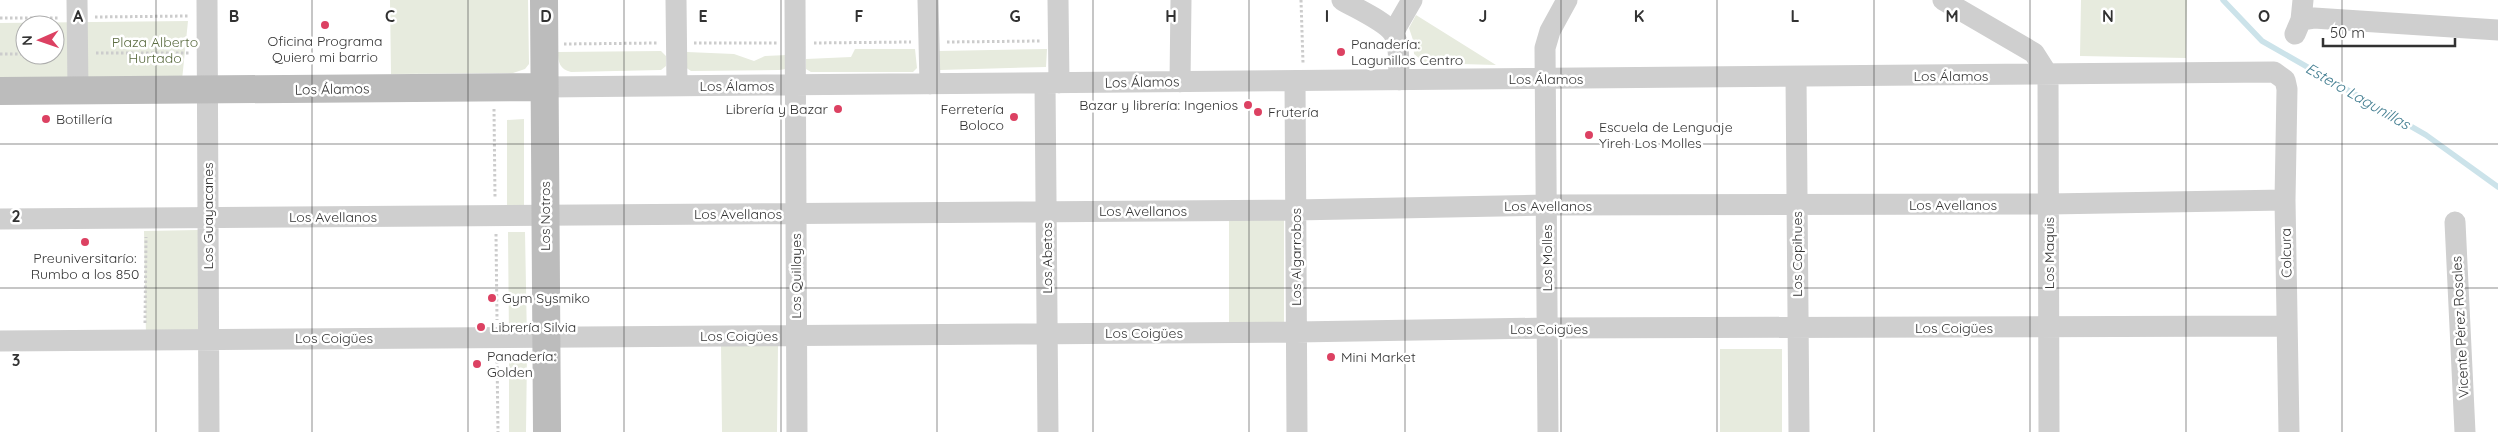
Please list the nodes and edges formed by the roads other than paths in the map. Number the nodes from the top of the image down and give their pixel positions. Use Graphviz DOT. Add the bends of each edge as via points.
graph roads {
  1 [pos="544,0"];
  2 [pos="676,0"];
  3 [pos="795,0"];
  4 [pos="928,0"];
  5 [pos="1058,0"];
  6 [pos="1181,0"];
  7 [pos="1342,0"];
  8 [pos="1412,0"];
  9 [pos="1568,0"];
  10 [pos="1943,0"];
  11 [pos="207,8"];
  12 [pos="77,9"];
  13 [pos="2300,18"];
  14 [pos="2498,30"];
  15 [pos="1393,33"];
  16 [pos="2048,75"];
  17 [pos="2282,76"];
  18 [pos="1796,77"];
  19 [pos="1546,79"];
  20 [pos="1399,80"];
  21 [pos="1299,81"];
  22 [pos="1180,82"];
  23 [pos="1052,83"];
  24 [pos="930,84"];
  25 [pos="677,86"];
  26 [pos="796,86"];
  27 [pos="544,87"];
  28 [pos="208,90"];
  29 [pos="0,91"];
  30 [pos="78,91"];
  31 [pos="2285,200"];
  32 [pos="2049,204"];
  33 [pos="1547,205"];
  34 [pos="1797,206"];
  35 [pos="1295,210"];
  36 [pos="1046,212"];
  37 [pos="796,214"];
  38 [pos="545,216"];
  39 [pos="208,218"];
  40 [pos="0,219"];
  41 [pos="2455,222"];
  42 [pos="2287,326"];
  43 [pos="1548,328"];
  44 [pos="2049,328"];
  45 [pos="1798,329"];
  46 [pos="1296,332"];
  47 [pos="1047,334"];
  48 [pos="797,336"];
  49 [pos="546,337"];
  50 [pos="209,339"];
  51 [pos="0,341"];
  52 [pos="209,432"];
  53 [pos="546,432"];
  54 [pos="797,432"];
  55 [pos="1048,432"];
  56 [pos="1297,432"];
  57 [pos="1548,432"];
  58 [pos="1799,432"];
  59 [pos="2049,432"];
  60 [pos="2289,432"];
  61 [pos="2465,432"];
  1 -- 27 [label="street, Los Notros"];
  2 -- 25 [label="street"];
  3 -- 26 [label="street, Los Quillayes"];
  4 -- 24 [label="street"];
  5 -- 23 [label="street, Los Abetos"];
  6 -- 22 [label="street"];
  7 -- 15 [label="street"];
  8 -- 15 [label="street"];
  9 -- 19 [label="street, Los Molles" via="1546,43"];
  10 -- 16 [label="street" via="2034,53"];
  11 -- 28 [label="street, Los Guayacanes"];
  12 -- 30 [label="street"];
  13 -- 14 [label="street"];
  15 -- 20 [label="street"];
  16 -- 17 [label="street, Los Álamos" via="2270,72"];
  16 -- 18 [label="street, Los Álamos"];
  16 -- 32 [label="street, Los Maquis"];
  17 -- 31 [label="street, Colcura" via="2287,89"];
  18 -- 19 [label="street, Los Álamos"];
  18 -- 34 [label="street, Los Copihues"];
  19 -- 20 [label="street, Los Álamos"];
  19 -- 33 [label="street, Los Molles"];
  20 -- 21 [label="street, Los Álamos"];
  21 -- 22 [label="street, Los Álamos"];
  21 -- 35 [label="street, Los Algarrobos"];
  22 -- 23 [label="street, Los Álamos"];
  23 -- 24 [label="street, Los Álamos"];
  23 -- 36 [label="street, Los Abetos"];
  24 -- 26 [label="street, Los Álamos"];
  25 -- 26 [label="street, Los Álamos"];
  25 -- 27 [label="street, Los Álamos"];
  26 -- 37 [label="street, Los Quillayes"];
  27 -- 28 [label="street, Los Álamos"];
  27 -- 38 [label="street, Los Notros"];
  28 -- 30 [label="street, Los Álamos"];
  28 -- 39 [label="street, Los Guayacanes"];
  29 -- 30 [label="street, Los Álamos"];
  31 -- 32 [label="street, Los Avellanos"];
  31 -- 42 [label="street, Colcura"];
  32 -- 34 [label="street, Los Avellanos"];
  32 -- 44 [label="street, Los Maquis"];
  33 -- 34 [label="street, Los Avellanos"];
  33 -- 35 [label="street, Los Avellanos"];
  33 -- 43 [label="street, Los Molles"];
  34 -- 45 [label="street, Los Copihues"];
  35 -- 36 [label="street, Los Avellanos"];
  35 -- 46 [label="street, Los Algarrobos"];
  36 -- 37 [label="street, Los Avellanos"];
  36 -- 47 [label="street, Los Abetos"];
  37 -- 38 [label="street, Los Avellanos"];
  37 -- 48 [label="street, Los Quillayes"];
  38 -- 39 [label="street, Los Avellanos"];
  38 -- 49 [label="street, Los Notros"];
  39 -- 40 [label="street, Los Avellanos"];
  39 -- 50 [label="street, Los Guayacanes"];
  41 -- 61 [label="street, Vicente Pérez Rosales"];
  42 -- 44 [label="street, Los Coigües"];
  42 -- 60 [label="street, Colcura"];
  43 -- 45 [label="street, Los Coigües"];
  43 -- 46 [label="street, Los Coigües"];
  43 -- 57 [label="street, Los Molles"];
  44 -- 45 [label="street, Los Coigües"];
  44 -- 59 [label="street, Los Maquis"];
  45 -- 58 [label="street, Los Copihues"];
  46 -- 47 [label="street, Los Coigües"];
  46 -- 56 [label="street, Los Algarrobos"];
  47 -- 48 [label="street, Los Coigües"];
  47 -- 55 [label="street, Los Abetos"];
  48 -- 49 [label="street, Los Coigües"];
  48 -- 54 [label="street, Los Quillayes"];
  49 -- 50 [label="street, Los Coigües"];
  49 -- 53 [label="street, Los Notros"];
  50 -- 51 [label="street, Los Coigües"];
  50 -- 52 [label="street, Los Guayacanes"];
}
